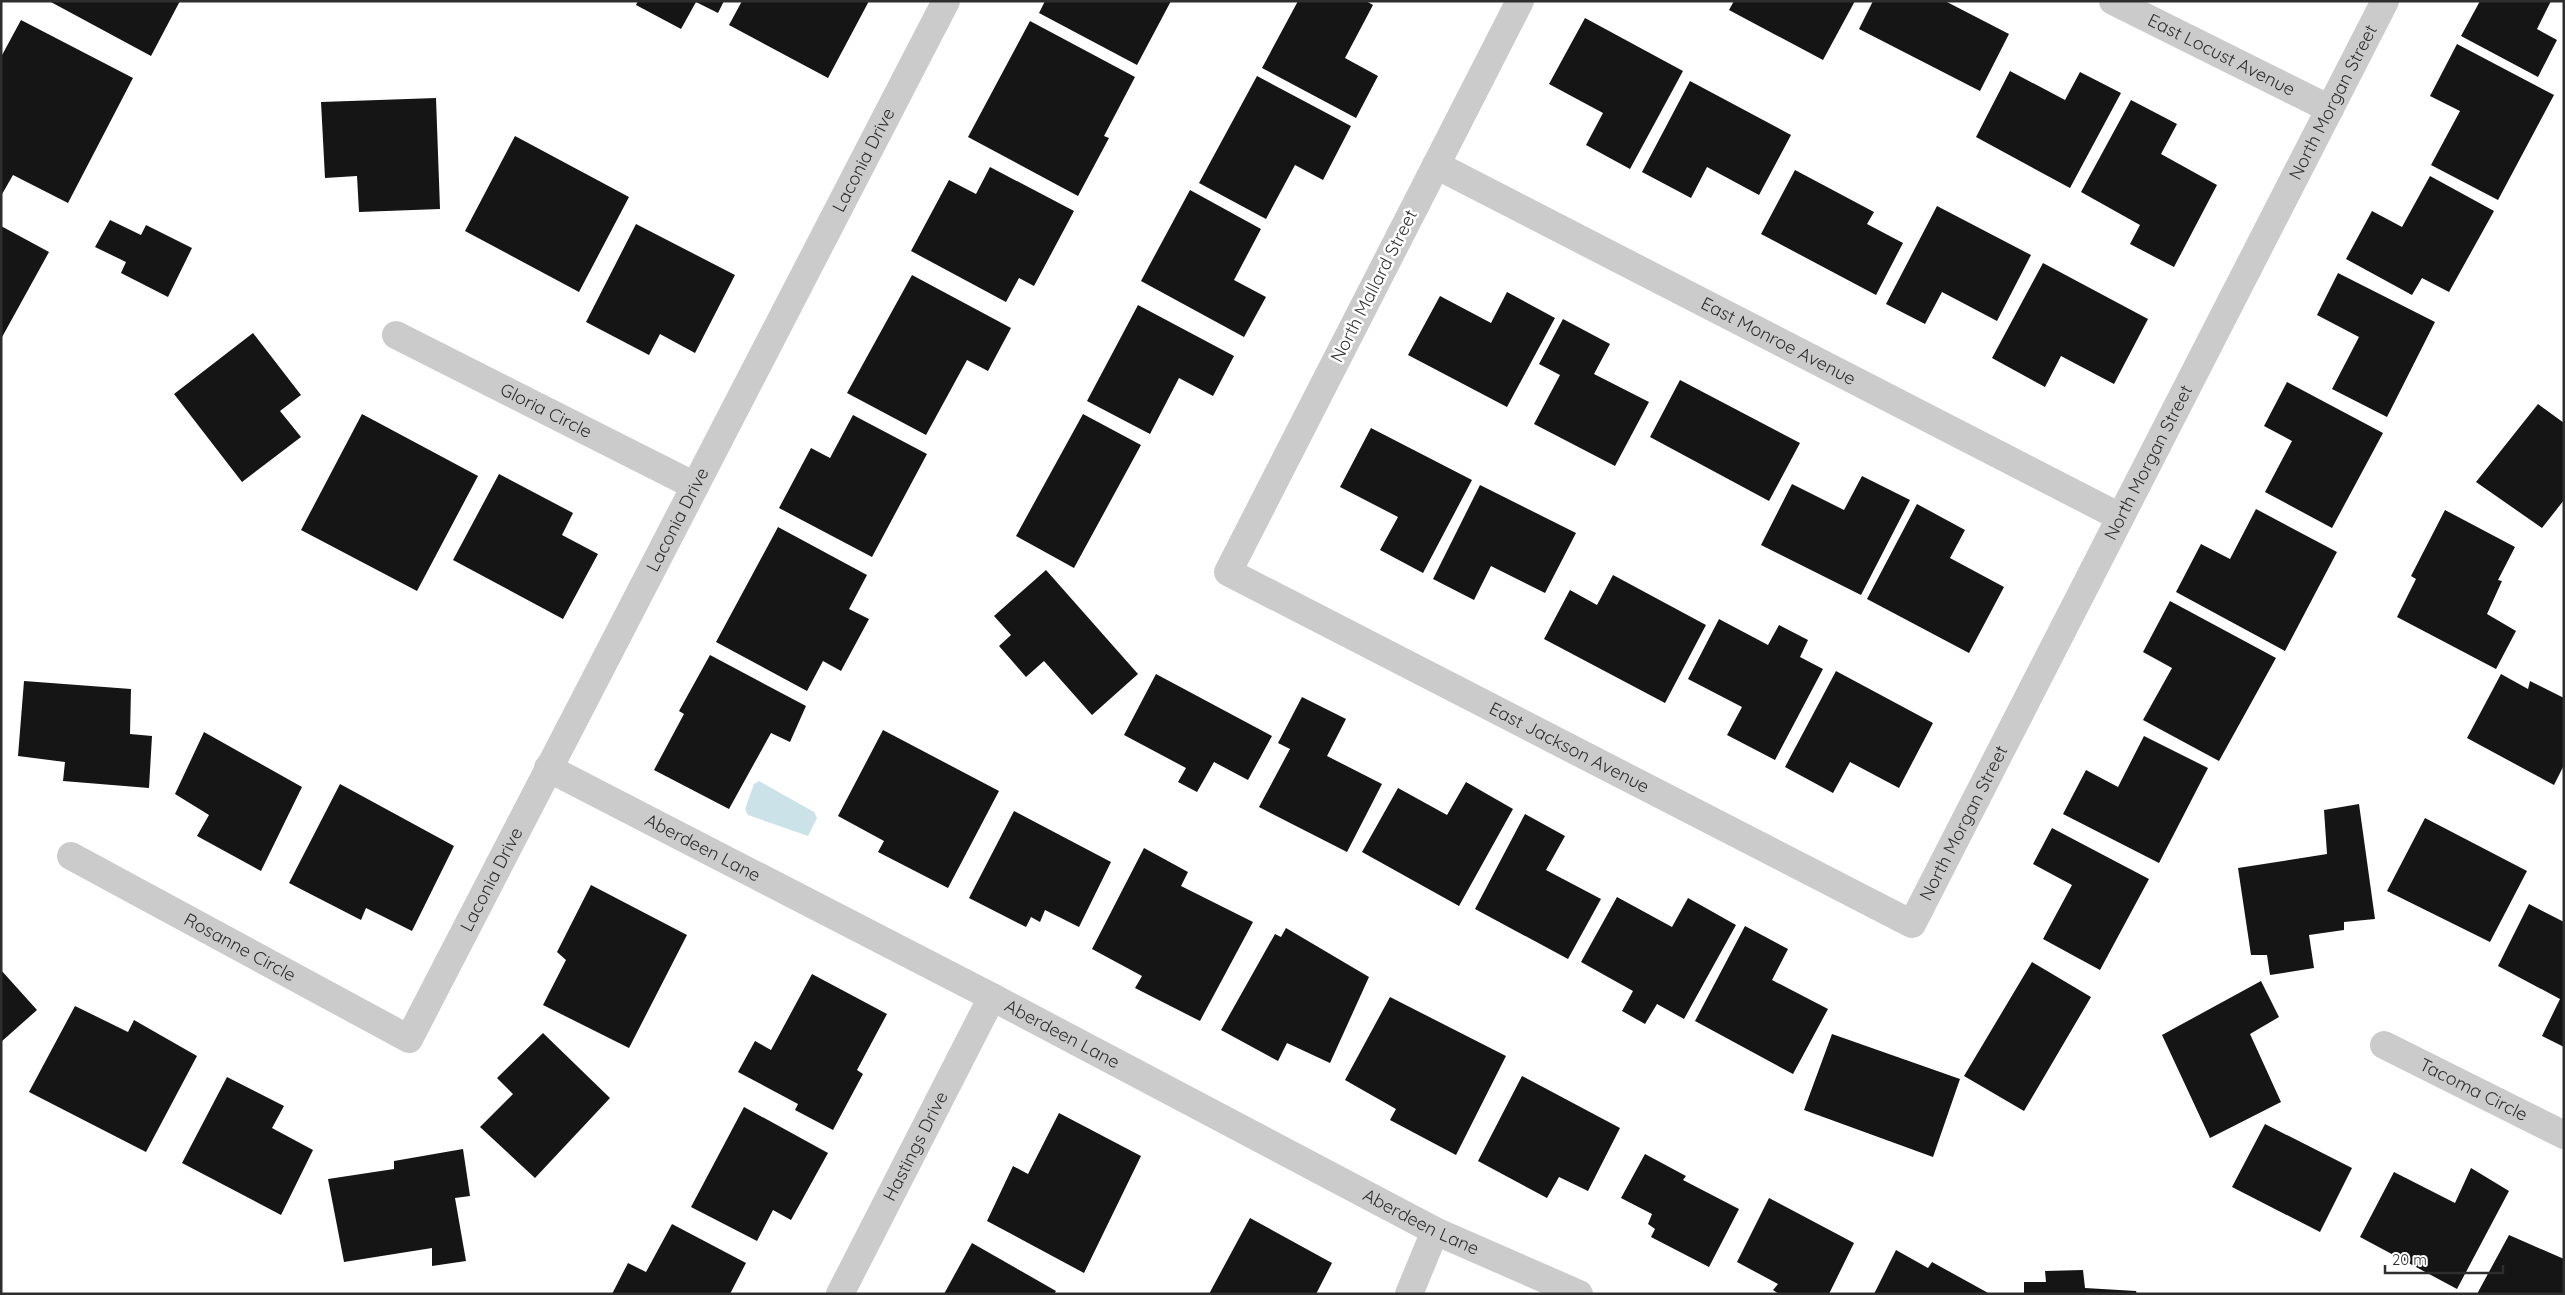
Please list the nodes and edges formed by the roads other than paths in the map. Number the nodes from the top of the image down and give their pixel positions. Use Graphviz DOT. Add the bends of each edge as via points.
graph roads {
  1 [pos="946,1"];
  2 [pos="1520,1"];
  3 [pos="2113,1"];
  4 [pos="2385,1"];
  5 [pos="2330,109"];
  6 [pos="1436,165"];
  7 [pos="396,335"];
  8 [pos="694,486"];
  9 [pos="2120,517"];
  10 [pos="1228,572"];
  11 [pos="548,768"];
  12 [pos="71,856"];
  13 [pos="1912,924"];
  14 [pos="992,997"];
  15 [pos="409,1039"];
  16 [pos="2384,1045"];
  17 [pos="2564,1135"];
  18 [pos="1435,1231"];
  19 [pos="840,1294"];
  20 [pos="1409,1294"];
  21 [pos="1578,1294"];
  1 -- 8 [label="street, Laconia Drive"];
  2 -- 6 [label="street, North Mallard Street"];
  3 -- 5 [label="street, East Locust Avenue"];
  4 -- 5 [label="street, North Morgan Street"];
  5 -- 9 [label="street, North Morgan Street"];
  6 -- 9 [label="street, East Monroe Avenue"];
  6 -- 10 [label="street, North Mallard Street"];
  7 -- 8 [label="street, Gloria Circle"];
  8 -- 11 [label="street, Laconia Drive"];
  9 -- 13 [label="street, North Morgan Street"];
  10 -- 13 [label="street, East Jackson Avenue"];
  11 -- 14 [label="street, Aberdeen Lane"];
  11 -- 15 [label="street, Laconia Drive"];
  12 -- 15 [label="street, Rosanne Circle"];
  14 -- 18 [label="street, Aberdeen Lane"];
  14 -- 19 [label="street, Hastings Drive"];
  16 -- 17 [label="street, Tacoma Circle"];
  18 -- 20 [label="street"];
  18 -- 21 [label="street, Aberdeen Lane"];
}
